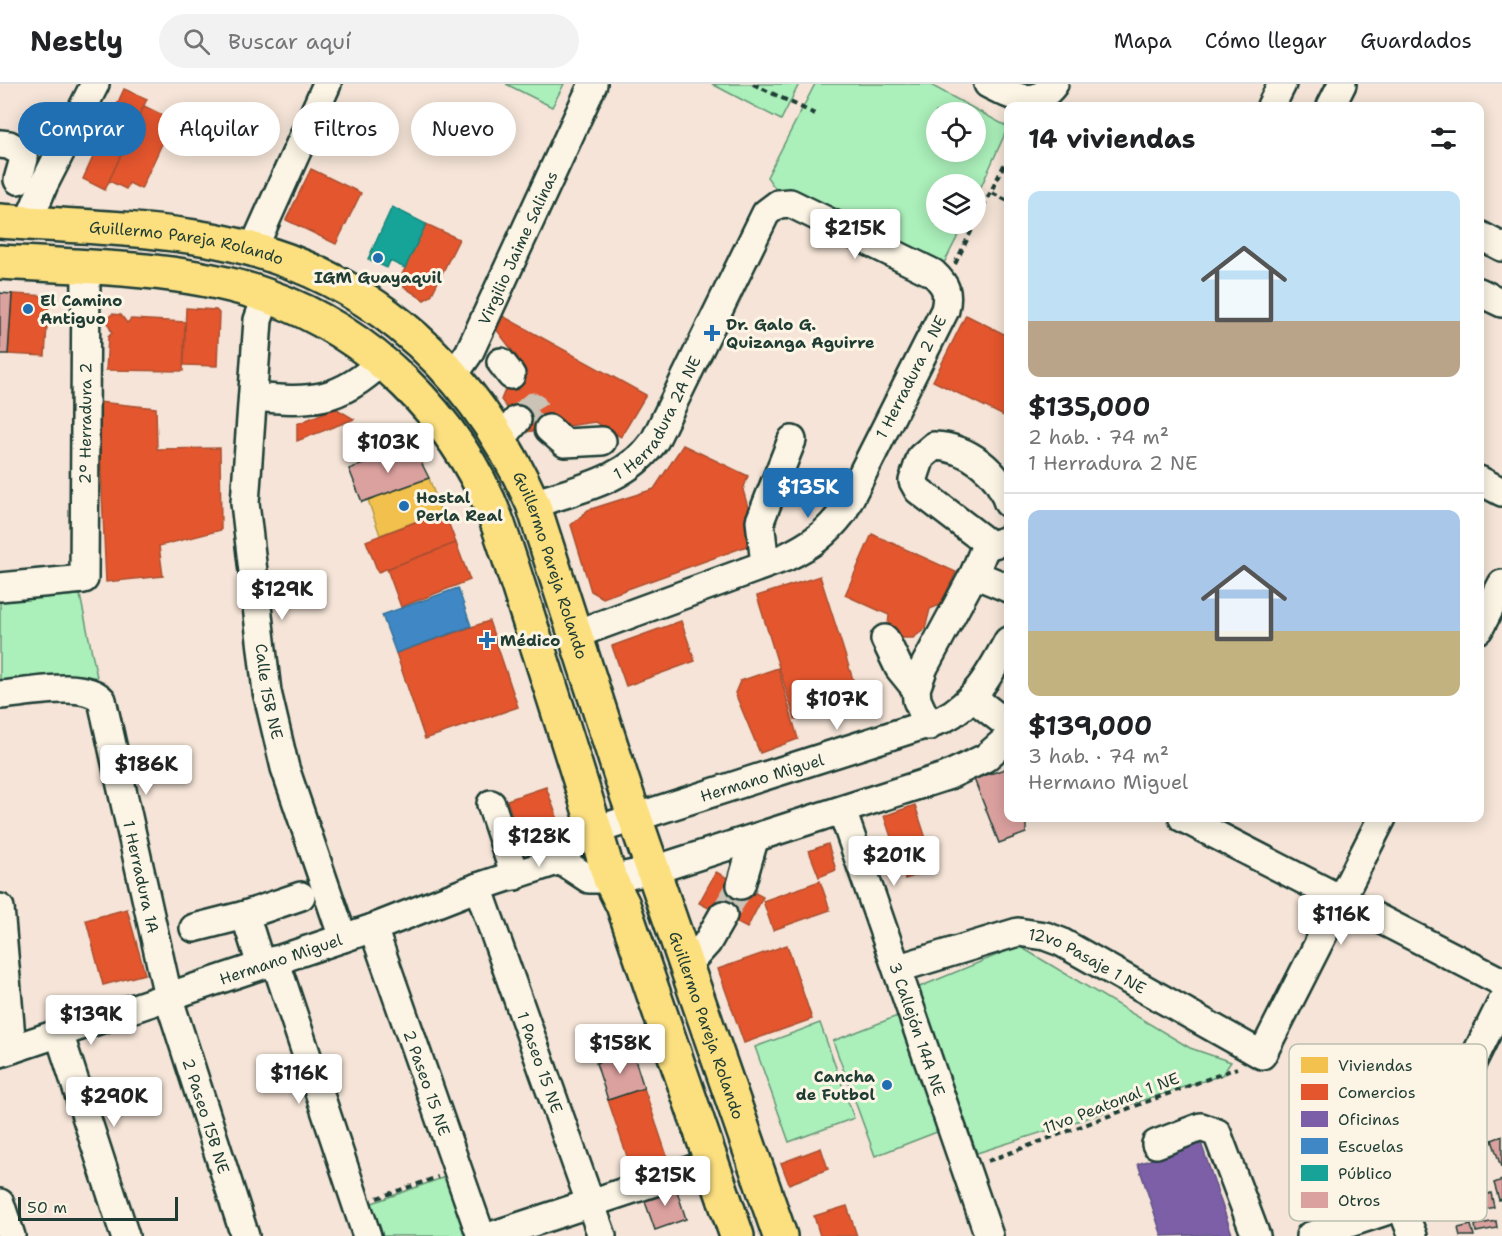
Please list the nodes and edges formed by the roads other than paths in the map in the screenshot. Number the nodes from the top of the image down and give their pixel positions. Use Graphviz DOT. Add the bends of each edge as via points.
graph roads {
  1 [pos="327,84"];
  2 [pos="593,84"];
  3 [pos="988,84"];
  4 [pos="1054,84"];
  5 [pos="1282,84"];
  6 [pos="1342,84"];
  7 [pos="92,85"];
  8 [pos="1273,102"];
  9 [pos="1333,102"];
  10 [pos="0,144"];
  11 [pos="9,181"];
  12 [pos="44,184"];
  13 [pos="14,222"];
  14 [pos="1484,238"];
  15 [pos="1502,247"];
  16 [pos="253,249"];
  17 [pos="0,262"];
  18 [pos="86,268"];
  19 [pos="945,283"];
  20 [pos="1484,294"];
  21 [pos="267,296"];
  22 [pos="1502,303"];
  23 [pos="382,361"];
  24 [pos="453,376"];
  25 [pos="253,397"];
  26 [pos="549,429"];
  27 [pos="792,440"];
  28 [pos="602,441"];
  29 [pos="1484,483"];
  30 [pos="1004,491"];
  31 [pos="1502,492"];
  32 [pos="533,504"];
  33 [pos="999,542"];
  34 [pos="765,564"];
  35 [pos="974,574"];
  36 [pos="1502,584"];
  37 [pos="1004,586"];
  38 [pos="0,587"];
  39 [pos="1484,619"];
  40 [pos="576,634"];
  41 [pos="885,639"];
  42 [pos="1004,648"];
  43 [pos="916,689"];
  44 [pos="0,695"];
  45 [pos="972,697"];
  46 [pos="1004,722"];
  47 [pos="929,726"];
  48 [pos="1004,741"];
  49 [pos="491,804"];
  50 [pos="636,819"];
  51 [pos="846,822"];
  52 [pos="1191,822"];
  53 [pos="1380,822"];
  54 [pos="596,830"];
  55 [pos="754,840"];
  56 [pos="560,860"];
  57 [pos="654,870"];
  58 [pos="515,876"];
  59 [pos="610,879"];
  60 [pos="741,885"];
  61 [pos="478,887"];
  62 [pos="301,896"];
  63 [pos="1340,898"];
  64 [pos="0,908"];
  65 [pos="244,915"];
  66 [pos="723,915"];
  67 [pos="373,927"];
  68 [pos="194,928"];
  69 [pos="343,938"];
  70 [pos="268,963"];
  71 [pos="687,965"];
  72 [pos="898,968"];
  73 [pos="1502,982"];
  74 [pos="168,996"];
  75 [pos="1502,1002"];
  76 [pos="59,1033"];
  77 [pos="1481,1044"];
  78 [pos="6,1051"];
  79 [pos="1156,1144"];
  80 [pos="711,1162"];
  81 [pos="590,1202"];
  82 [pos="0,1203"];
  83 [pos="1356,1221"];
  84 [pos="1407,1221"];
  85 [pos="11,1236"];
  86 [pos="125,1236"];
  87 [pos="245,1236"];
  88 [pos="367,1236"];
  89 [pos="481,1236"];
  90 [pos="491,1236"];
  91 [pos="602,1236"];
  92 [pos="737,1236"];
  93 [pos="780,1236"];
  94 [pos="989,1236"];
  95 [pos="1256,1236"];
  96 [pos="1310,1236"];
  97 [pos="1413,1236"];
  1 -- 16 [label="street"];
  2 -- 24 [label="street, Virgilio Jaime Salinas" via="469,353"];
  3 -- 4 [label="street" via="1018,98 1033,100 1047,94"];
  5 -- 8 [label="street"];
  6 -- 9 [label="street"];
  7 -- 12 [label="street"];
  10 -- 11 [label="street" via="22,153 24,159"];
  11 -- 12 [label="street"];
  12 -- 13 [label="street"];
  13 -- 16 [label="main road, Guillermo Pareja Rolando" via="195,237"];
  14 -- 15 [label="street"];
  16 -- 24 [label="main road, Guillermo Pareja Rolando" via="321,275 356,294 391,317"];
  17 -- 18 [label="main road, Guillermo Pareja Rolando"];
  18 -- 21 [label="main road, Guillermo Pareja Rolando" via="188,276"];
  18 -- 38 [label="street, 2° Herradura 2" via="84,579"];
  19 -- 32 [label="street, 1 Herradura 2A NE" via="933,273 790,202 778,204 766,213 655,440 644,455 618,476"];
  19 -- 34 [label="street, 1 Herradura 2 NE" via="949,296 945,310 843,512 810,546"];
  20 -- 22 [label="street"];
  21 -- 23 [label="main road, Guillermo Pareja Rolando" via="304,311"];
  21 -- 25 [label="street, Calle 15B NE" via="258,320"];
  23 -- 25 [label="street" via="361,382 344,391 318,398"];
  23 -- 54 [label="main road, Guillermo Pareja Rolando" via="447,430 490,507"];
  24 -- 32 [label="main road, Guillermo Pareja Rolando" via="509,430"];
  25 -- 69 [label="street, Calle 15B NE" via="245,503 267,692 285,768"];
  26 -- 28 [label="street" via="565,442"];
  27 -- 34 [label="street" via="760,521"];
  29 -- 31 [label="street"];
  30 -- 33 [label="street" via="1001,482 985,466 947,446 934,446 921,457 913,481 918,490"];
  32 -- 40 [label="main road, Guillermo Pareja Rolando"];
  33 -- 35 [label="street" via="984,550"];
  34 -- 40 [label="street, 1 Herradura 2 NE"];
  35 -- 37 [label="street"];
  35 -- 43 [label="street"];
  36 -- 39 [label="street"];
  40 -- 50 [label="main road, Guillermo Pareja Rolando"];
  41 -- 43 [label="street" via="899,668"];
  42 -- 45 [label="street, Hermano Miguel"];
  43 -- 47 [label="street" via="916,700"];
  44 -- 74 [label="street, 1 Herradura 1A" via="78,689 95,692 102,700"];
  45 -- 46 [label="street"];
  45 -- 47 [label="street, Hermano Miguel" via="956,713"];
  47 -- 50 [label="street, Hermano Miguel"];
  48 -- 55 [label="street" via="985,758 947,776"];
  49 -- 58 [label="street"];
  50 -- 54 [label="street, Hermano Miguel"];
  50 -- 57 [label="main road, Guillermo Pareja Rolando"];
  51 -- 72 [label="street, 3 Callejón 14A NE"];
  52 -- 63 [label="street"];
  53 -- 63 [label="street"];
  54 -- 56 [label="street, Hermano Miguel" via="576,840"];
  54 -- 59 [label="main road, Guillermo Pareja Rolando"];
  55 -- 57 [label="street"];
  55 -- 60 [label="street"];
  56 -- 58 [label="street, Hermano Miguel"];
  56 -- 59 [label="street" via="589,879"];
  57 -- 59 [label="street"];
  57 -- 71 [label="main road, Guillermo Pareja Rolando"];
  58 -- 61 [label="street, Hermano Miguel"];
  59 -- 80 [label="main road, Guillermo Pareja Rolando" via="623,905"];
  61 -- 67 [label="street, Hermano Miguel"];
  61 -- 81 [label="street, 1 Paseo 15 NE"];
  62 -- 65 [label="street"];
  63 -- 72 [label="street, 12vo Pasaje 1 NE" via="1262,1055 1045,936 1018,932"];
  63 -- 73 [label="street"];
  64 -- 78 [label="street"];
  65 -- 68 [label="street"];
  65 -- 70 [label="street"];
  66 -- 71 [label="street" via="707,943"];
  67 -- 69 [label="street, Hermano Miguel"];
  67 -- 89 [label="street, 2 Paseo 15 NE"];
  69 -- 70 [label="street, Hermano Miguel"];
  70 -- 74 [label="street, Hermano Miguel"];
  70 -- 88 [label="street"];
  71 -- 93 [label="main road, Guillermo Pareja Rolando"];
  72 -- 94 [label="street, 3 Callejón 14A NE"];
  74 -- 76 [label="street, Hermano Miguel"];
  74 -- 87 [label="street, 2 Paseo 15B NE"];
  75 -- 77 [label="street"];
  76 -- 78 [label="street, Hermano Miguel"];
  76 -- 86 [label="street"];
  79 -- 95 [label="street" via="1201,1127 1217,1133"];
  80 -- 81 [label="street"];
  80 -- 92 [label="main road, Guillermo Pareja Rolando"];
  81 -- 90 [label="street"];
  81 -- 91 [label="street, 1 Paseo 15 NE"];
  82 -- 85 [label="street"];
  83 -- 96 [label="street"];
  84 -- 97 [label="street"];
}
